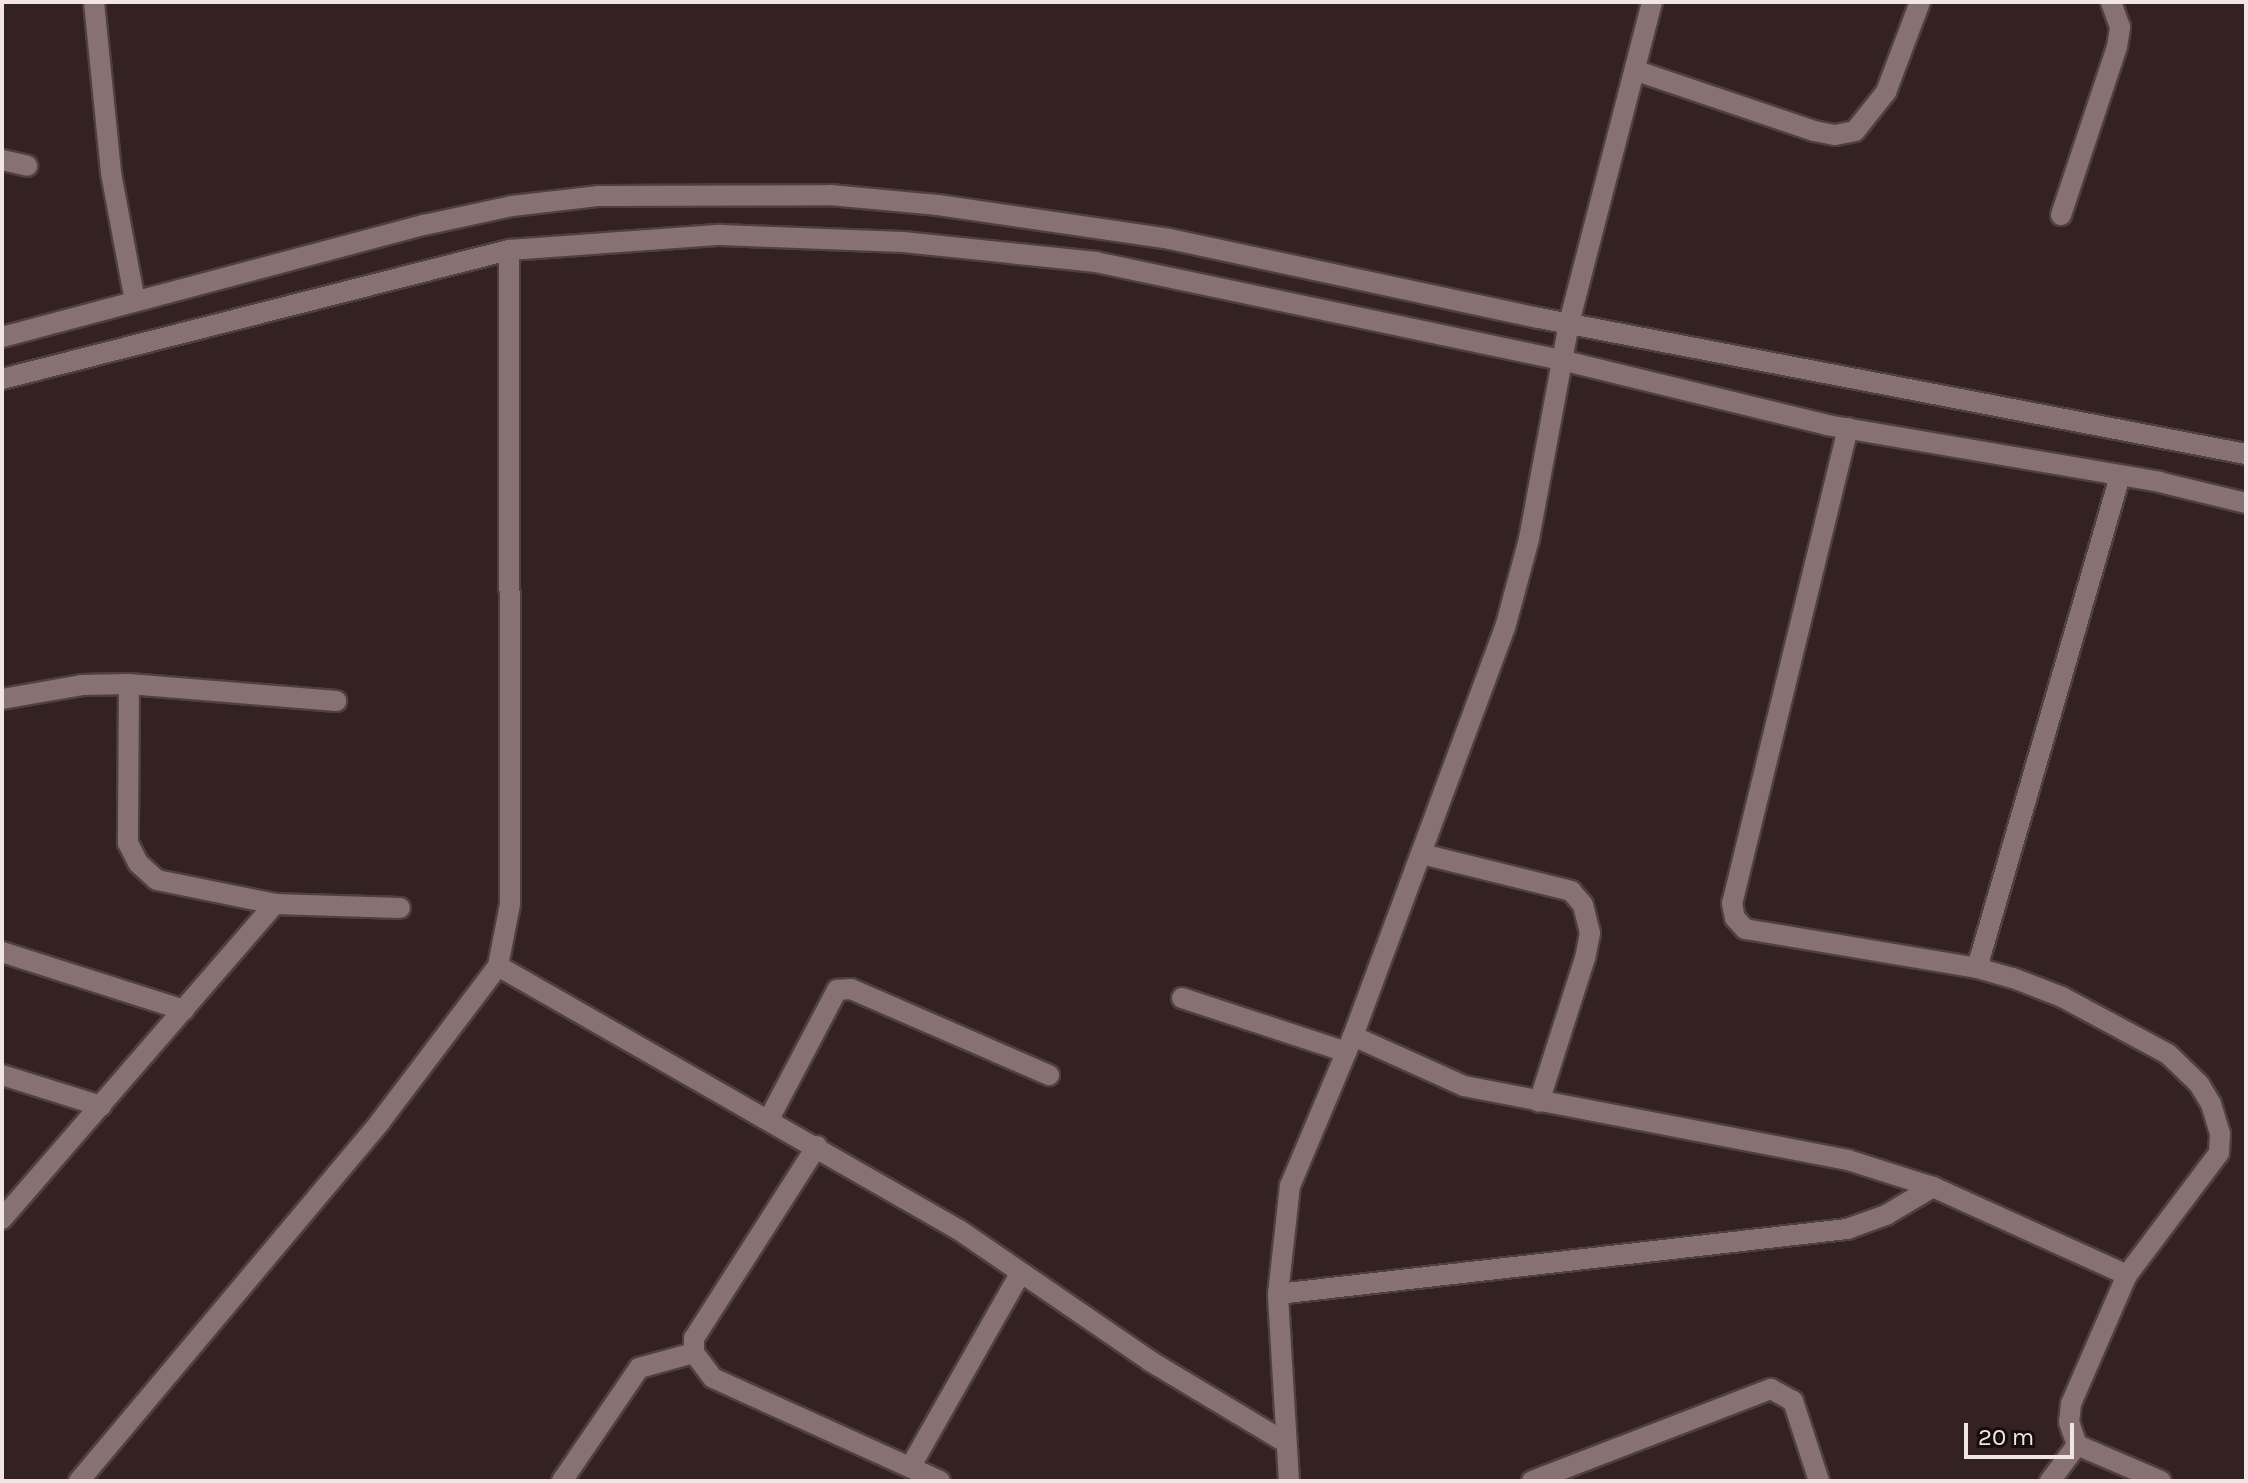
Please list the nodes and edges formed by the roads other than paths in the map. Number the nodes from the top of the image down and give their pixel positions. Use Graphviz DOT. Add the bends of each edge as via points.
graph roads {
  1 [pos="94,2"];
  2 [pos="1652,2"];
  3 [pos="1920,2"];
  4 [pos="2111,2"];
  5 [pos="1637,71"];
  6 [pos="2,160"];
  7 [pos="27,166"];
  8 [pos="2061,215"];
  9 [pos="509,250"];
  10 [pos="135,301"];
  11 [pos="1569,323"];
  12 [pos="2,337"];
  13 [pos="1561,360"];
  14 [pos="2,379"];
  15 [pos="1848,428"];
  16 [pos="2246,454"];
  17 [pos="2120,476"];
  18 [pos="2246,503"];
  19 [pos="129,684"];
  20 [pos="2,699"];
  21 [pos="336,701"];
  22 [pos="1422,854"];
  23 [pos="275,904"];
  24 [pos="400,908"];
  25 [pos="2,952"];
  26 [pos="498,966"];
  27 [pos="1977,968"];
  28 [pos="1182,998"];
  29 [pos="184,1010"];
  30 [pos="1349,1044"];
  31 [pos="2,1075"];
  32 [pos="1049,1075"];
  33 [pos="1539,1102"];
  34 [pos="101,1106"];
  35 [pos="769,1119"];
  36 [pos="817,1146"];
  37 [pos="1933,1187"];
  38 [pos="2,1219"];
  39 [pos="1020,1274"];
  40 [pos="2127,1275"];
  41 [pos="1278,1294"];
  42 [pos="694,1353"];
  43 [pos="1285,1442"];
  44 [pos="2077,1445"];
  45 [pos="912,1464"];
  46 [pos="79,1481"];
  47 [pos="562,1481"];
  48 [pos="940,1481"];
  49 [pos="1289,1481"];
  50 [pos="1532,1481"];
  51 [pos="1819,1481"];
  52 [pos="2050,1481"];
  53 [pos="2161,1481"];
  1 -- 10 [label="street" via="111,173"];
  2 -- 5 [label="street"];
  3 -- 5 [label="street" via="1886,92 1855,131 1814,131"];
  4 -- 8 [label="street" via="2120,27 2117,47"];
  5 -- 11 [label="street"];
  6 -- 7 [label="street"];
  9 -- 13 [label="street" via="720,235 948,246 1096,262"];
  9 -- 14 [label="street"];
  9 -- 26 [label="street" via="510,904"];
  10 -- 11 [label="street" via="512,206 599,196 830,195 1170,239"];
  10 -- 12 [label="street"];
  11 -- 13 [label="street"];
  11 -- 16 [label="street"];
  13 -- 15 [label="street"];
  13 -- 22 [label="street" via="1529,539 1509,614"];
  15 -- 17 [label="street"];
  15 -- 27 [label="street" via="1732,903 1735,918 1745,929"];
  17 -- 18 [label="street"];
  17 -- 27 [label="street"];
  19 -- 20 [label="street" via="82,685"];
  19 -- 21 [label="street"];
  19 -- 23 [label="street" via="128,843 138,863 157,880"];
  22 -- 30 [label="street"];
  22 -- 33 [label="street" via="1571,891 1583,905 1590,933 1585,958"];
  23 -- 24 [label="street"];
  23 -- 29 [label="street"];
  25 -- 29 [label="street"];
  26 -- 35 [label="street"];
  26 -- 46 [label="street" via="380,1122"];
  27 -- 40 [label="street" via="2062,997 2168,1054 2211,1104 2220,1134 2219,1153"];
  28 -- 30 [label="street"];
  29 -- 34 [label="street"];
  30 -- 33 [label="street" via="1423,1072"];
  30 -- 41 [label="street" via="1290,1186"];
  31 -- 34 [label="street"];
  32 -- 35 [label="street" via="851,989 837,990"];
  33 -- 37 [label="street" via="1848,1160"];
  34 -- 38 [label="street"];
  35 -- 36 [label="street"];
  36 -- 39 [label="street" via="959,1230"];
  36 -- 42 [label="street" via="694,1338"];
  37 -- 40 [label="street"];
  37 -- 41 [label="street" via="1886,1215 1847,1229"];
  39 -- 43 [label="street"];
  39 -- 45 [label="street"];
  40 -- 44 [label="street" via="2071,1404 2069,1422"];
  41 -- 43 [label="street"];
  42 -- 45 [label="street" via="713,1378"];
  42 -- 47 [label="street" via="639,1368"];
  43 -- 49 [label="street"];
  44 -- 52 [label="street"];
  44 -- 53 [label="street"];
  45 -- 48 [label="street"];
  50 -- 51 [label="street" via="1771,1389 1793,1401"];
}
